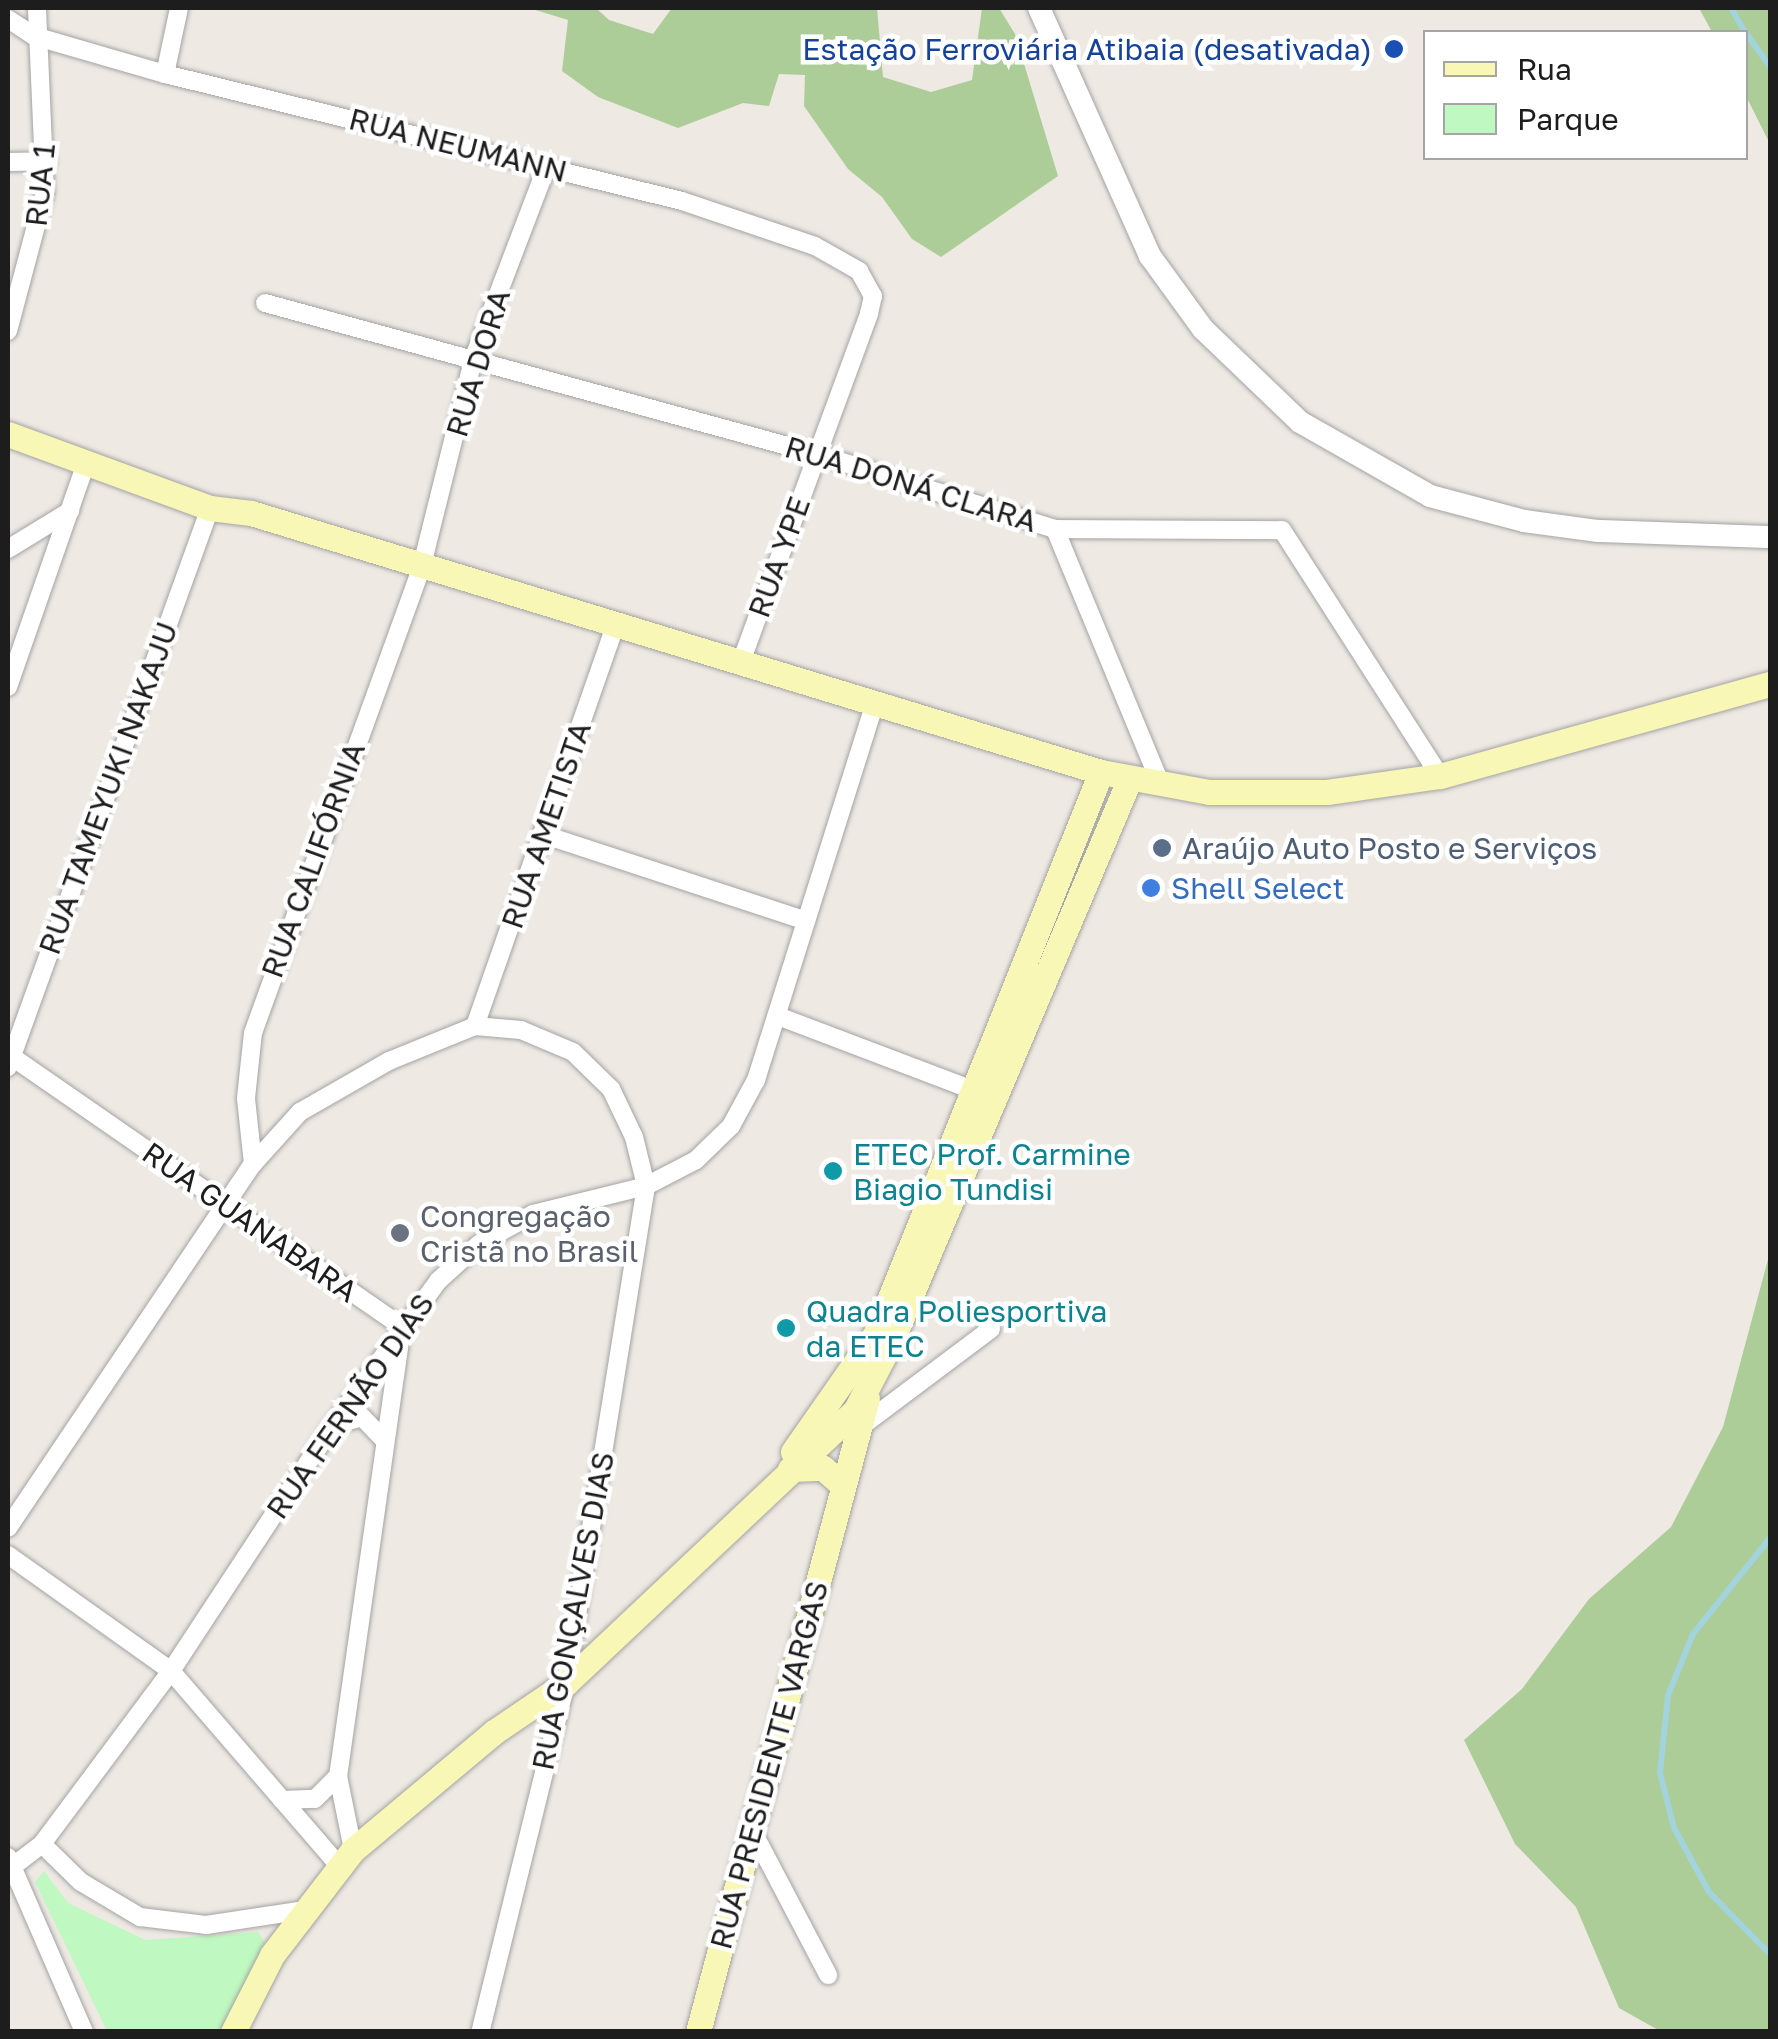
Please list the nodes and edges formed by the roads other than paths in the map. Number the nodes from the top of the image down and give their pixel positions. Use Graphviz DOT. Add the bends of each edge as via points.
graph roads {
  1 [pos="37,8"];
  2 [pos="178,8"];
  3 [pos="1038,8"];
  4 [pos="8,19"];
  5 [pos="34,36"];
  6 [pos="166,74"];
  7 [pos="48,161"];
  8 [pos="8,162"];
  9 [pos="547,166"];
  10 [pos="870,282"];
  11 [pos="265,303"];
  12 [pos="8,331"];
  13 [pos="474,357"];
  14 [pos="8,434"];
  15 [pos="34,444"];
  16 [pos="8,452"];
  17 [pos="817,454"];
  18 [pos="86,463"];
  19 [pos="210,508"];
  20 [pos="70,511"];
  21 [pos="1055,529"];
  22 [pos="1770,537"];
  23 [pos="8,548"];
  24 [pos="422,565"];
  25 [pos="616,624"];
  26 [pos="741,662"];
  27 [pos="1770,684"];
  28 [pos="8,687"];
  29 [pos="875,703"];
  30 [pos="1101,772"];
  31 [pos="1440,776"];
  32 [pos="1130,778"];
  33 [pos="1160,782"];
  34 [pos="542,834"];
  35 [pos="806,921"];
  36 [pos="778,1016"];
  37 [pos="475,1026"];
  38 [pos="9,1060"];
  39 [pos="980,1092"];
  40 [pos="253,1164"];
  41 [pos="646,1186"];
  42 [pos="229,1206"];
  43 [pos="402,1327"];
  44 [pos="991,1329"];
  45 [pos="856,1386"];
  46 [pos="332,1426"];
  47 [pos="847,1429"];
  48 [pos="385,1441"];
  49 [pos="790,1469"];
  50 [pos="840,1490"];
  51 [pos="762,1495"];
  52 [pos="8,1528"];
  53 [pos="8,1555"];
  54 [pos="171,1671"];
  55 [pos="566,1684"];
  56 [pos="338,1776"];
  57 [pos="282,1800"];
  58 [pos="752,1830"];
  59 [pos="42,1844"];
  60 [pos="346,1859"];
  61 [pos="10,1864"];
  62 [pos="304,1910"];
  63 [pos="828,1975"];
  64 [pos="484,2028"];
  65 [pos="84,2032"];
  66 [pos="234,2032"];
  67 [pos="698,2032"];
  1 -- 5 [label="street, RUA 1"];
  2 -- 6 [label="street"];
  3 -- 22 [label="street" via="1150,256 1203,329 1300,422 1430,496 1524,521 1598,531"];
  4 -- 5 [label="street"];
  5 -- 6 [label="street, RUA NEUMANN"];
  5 -- 7 [label="street, RUA 1"];
  6 -- 9 [label="street, RUA NEUMANN"];
  7 -- 8 [label="street"];
  7 -- 12 [label="street, RUA 1" via="38,230"];
  9 -- 10 [label="street, RUA NEUMANN" via="758,225 815,246"];
  9 -- 13 [label="street, RUA DORA"];
  10 -- 17 [label="street, RUA YPE" via="868,314"];
  11 -- 13 [label="street, RUA DONÁ CLARA"];
  13 -- 17 [label="street, RUA DONÁ CLARA"];
  13 -- 24 [label="street, RUA DORA"];
  14 -- 15 [label="main road"];
  15 -- 16 [label="street"];
  15 -- 18 [label="main road"];
  17 -- 21 [label="street, RUA DONÁ CLARA"];
  17 -- 26 [label="street, RUA YPE"];
  18 -- 19 [label="main road"];
  18 -- 20 [label="street"];
  19 -- 24 [label="main road" via="250,513"];
  19 -- 38 [label="street, RUA TAMEYUKI NAKAJU"];
  20 -- 23 [label="street"];
  20 -- 28 [label="street"];
  21 -- 31 [label="street, RUA DONÁ CLARA" via="1282,530"];
  21 -- 33 [label="street"];
  24 -- 25 [label="main road"];
  24 -- 40 [label="street, RUA CALIFÓRNIA" via="253,1033 246,1098"];
  25 -- 26 [label="main road"];
  25 -- 34 [label="street, RUA AMETISTA"];
  26 -- 29 [label="main road"];
  27 -- 31 [label="main road"];
  29 -- 30 [label="main road"];
  29 -- 35 [label="street, RUA FERNÃO DIAS"];
  30 -- 32 [label="main road"];
  30 -- 39 [label="main road"];
  31 -- 33 [label="main road" via="1268,796"];
  32 -- 33 [label="main road"];
  32 -- 39 [label="main road"];
  34 -- 35 [label="street"];
  34 -- 37 [label="street, RUA AMETISTA"];
  35 -- 36 [label="street, RUA FERNÃO DIAS"];
  36 -- 39 [label="street"];
  36 -- 41 [label="street, RUA FERNÃO DIAS" via="756,1080 730,1126 696,1160"];
  37 -- 40 [label="street" via="390,1060 300,1112"];
  37 -- 41 [label="street" via="521,1030 573,1052 612,1089"];
  38 -- 42 [label="street, RUA GUANABARA"];
  39 -- 45 [label="main road"];
  40 -- 42 [label="street"];
  41 -- 43 [label="street, RUA FERNÃO DIAS" via="533,1214 479,1244"];
  41 -- 55 [label="street, RUA GONÇALVES DIAS"];
  42 -- 43 [label="street, RUA GUANABARA"];
  42 -- 52 [label="street"];
  43 -- 46 [label="street, RUA FERNÃO DIAS"];
  43 -- 48 [label="street"];
  44 -- 47 [label="street"];
  45 -- 47 [label="main road"];
  45 -- 51 [label="main road"];
  46 -- 48 [label="street" via="362,1417"];
  46 -- 54 [label="street, RUA FERNÃO DIAS"];
  47 -- 49 [label="main road"];
  47 -- 50 [label="main road, RUA PRESIDENTE VARGAS"];
  48 -- 56 [label="street"];
  49 -- 50 [label="main road" via="823,1468"];
  49 -- 51 [label="main road"];
  50 -- 58 [label="main road, RUA PRESIDENTE VARGAS"];
  51 -- 55 [label="main road"];
  53 -- 54 [label="street"];
  54 -- 57 [label="street"];
  54 -- 59 [label="street, RUA FERNÃO DIAS"];
  55 -- 60 [label="main road" via="494,1732"];
  55 -- 64 [label="street, RUA GONÇALVES DIAS"];
  56 -- 57 [label="street" via="315,1800"];
  56 -- 60 [label="street"];
  57 -- 60 [label="street"];
  58 -- 63 [label="street"];
  58 -- 67 [label="main road, RUA PRESIDENTE VARGAS"];
  59 -- 61 [label="street, RUA FERNÃO DIAS"];
  59 -- 62 [label="street" via="81,1882 140,1917 206,1925"];
  60 -- 62 [label="main road"];
  61 -- 65 [label="street"];
  62 -- 66 [label="main road" via="272,1955"];
}
